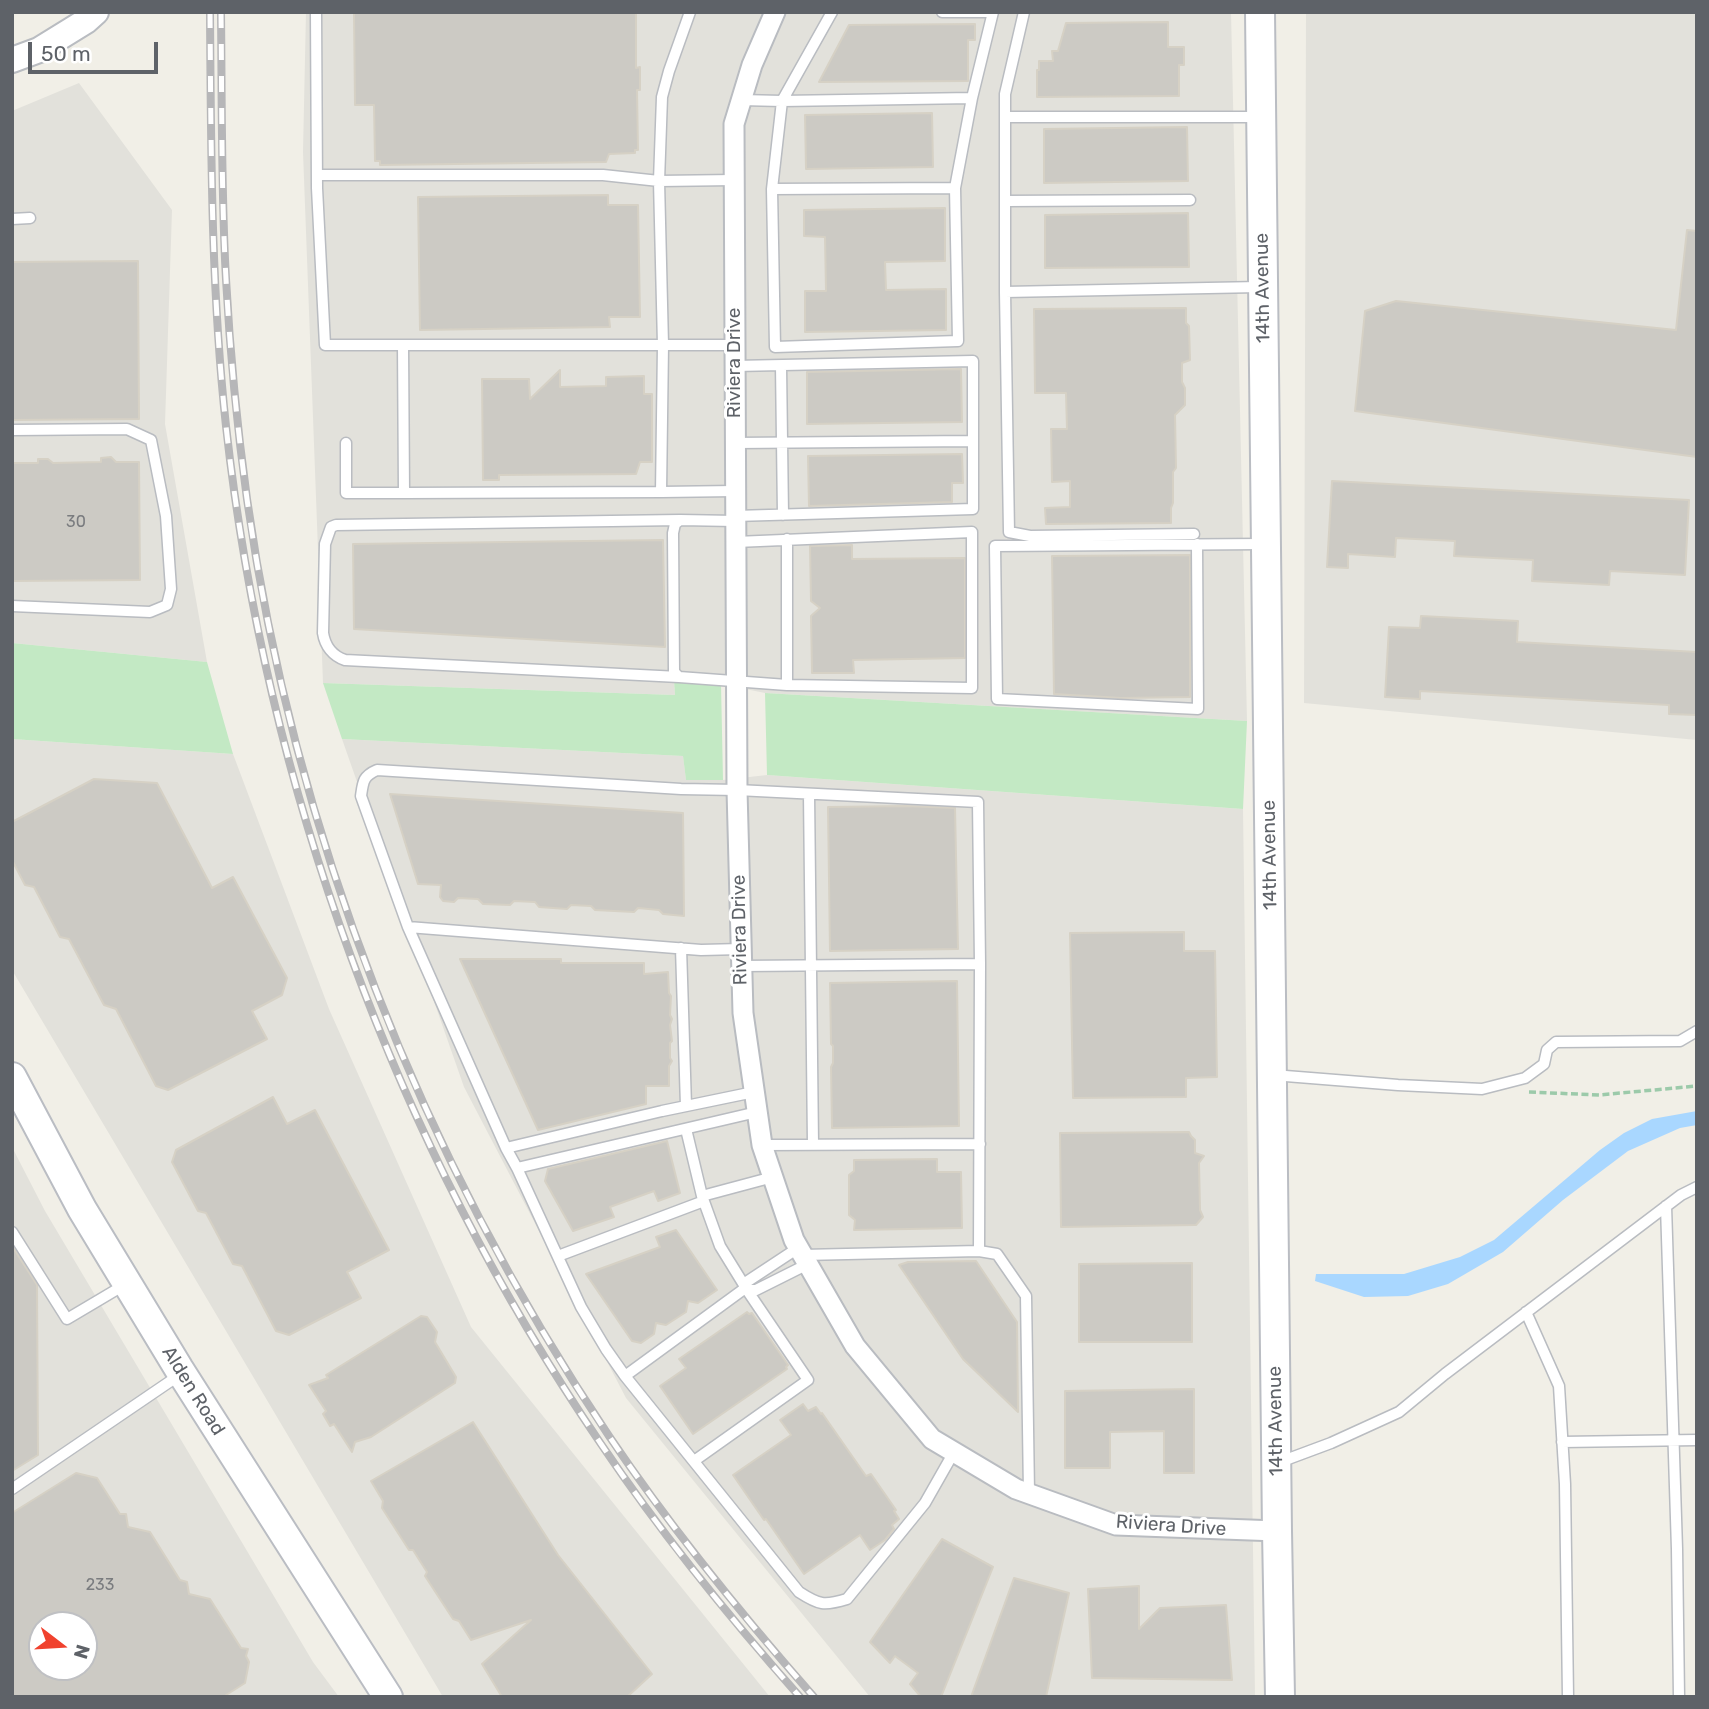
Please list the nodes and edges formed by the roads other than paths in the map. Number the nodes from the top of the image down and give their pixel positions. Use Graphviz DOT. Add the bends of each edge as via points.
graph roads {
  1 [pos="96,12"];
  2 [pos="316,12"];
  3 [pos="690,12"];
  4 [pos="775,12"];
  5 [pos="832,12"];
  6 [pos="942,12"];
  7 [pos="993,12"];
  8 [pos="1024,12"];
  9 [pos="1260,12"];
  10 [pos="12,60"];
  11 [pos="972,98"];
  12 [pos="741,100"];
  13 [pos="782,101"];
  14 [pos="1006,117"];
  15 [pos="1261,117"];
  16 [pos="317,175"];
  17 [pos="734,180"];
  18 [pos="659,181"];
  19 [pos="955,188"];
  20 [pos="772,189"];
  21 [pos="1190,200"];
  22 [pos="1005,201"];
  23 [pos="30,218"];
  24 [pos="12,219"];
  25 [pos="1264,287"];
  26 [pos="1005,292"];
  27 [pos="403,345"];
  28 [pos="663,345"];
  29 [pos="735,345"];
  30 [pos="735,366"];
  31 [pos="781,366"];
  32 [pos="12,430"];
  33 [pos="973,441"];
  34 [pos="346,443"];
  35 [pos="735,443"];
  36 [pos="780,443"];
  37 [pos="735,491"];
  38 [pos="661,492"];
  39 [pos="404,493"];
  40 [pos="783,515"];
  41 [pos="735,519"];
  42 [pos="680,520"];
  43 [pos="787,538"];
  44 [pos="1196,539"];
  45 [pos="736,542"];
  46 [pos="1266,544"];
  47 [pos="12,606"];
  48 [pos="679,677"];
  49 [pos="736,680"];
  50 [pos="787,685"];
  51 [pos="737,790"];
  52 [pos="810,794"];
  53 [pos="408,928"];
  54 [pos="681,948"];
  55 [pos="741,958"];
  56 [pos="980,964"];
  57 [pos="811,966"];
  58 [pos="1697,1031"];
  59 [pos="1272,1075"];
  60 [pos="12,1077"];
  61 [pos="754,1092"];
  62 [pos="686,1106"];
  63 [pos="757,1112"];
  64 [pos="686,1129"];
  65 [pos="762,1144"];
  66 [pos="813,1144"];
  67 [pos="980,1144"];
  68 [pos="506,1148"];
  69 [pos="517,1168"];
  70 [pos="773,1177"];
  71 [pos="1697,1187"];
  72 [pos="703,1198"];
  73 [pos="1666,1206"];
  74 [pos="12,1232"];
  75 [pos="979,1251"];
  76 [pos="558,1256"];
  77 [pos="803,1256"];
  78 [pos="127,1283"];
  79 [pos="745,1288"];
  80 [pos="1527,1312"];
  81 [pos="182,1374"];
  82 [pos="625,1376"];
  83 [pos="1674,1440"];
  84 [pos="1697,1440"];
  85 [pos="1562,1442"];
  86 [pos="954,1452"];
  87 [pos="694,1461"];
  88 [pos="1276,1463"];
  89 [pos="12,1489"];
  90 [pos="1029,1493"];
  91 [pos="1277,1531"];
  92 [pos="388,1697"];
  93 [pos="1280,1697"];
  94 [pos="1568,1697"];
  95 [pos="1679,1697"];
  1 -- 10 [label="street" via="39,50"];
  2 -- 16 [label="lane"];
  3 -- 18 [label="lane" via="662,97"];
  4 -- 12 [label="street, Riviera Drive"];
  5 -- 13 [label="lane"];
  6 -- 7 [label="lane"];
  7 -- 11 [label="lane"];
  8 -- 14 [label="lane" via="1004,94"];
  9 -- 15 [label="main road, 14th Avenue"];
  11 -- 13 [label="lane"];
  11 -- 19 [label="lane"];
  12 -- 13 [label="lane"];
  12 -- 17 [label="street, Riviera Drive" via="734,124"];
  13 -- 20 [label="lane"];
  14 -- 15 [label="lane"];
  14 -- 22 [label="lane"];
  15 -- 25 [label="main road, 14th Avenue"];
  16 -- 18 [label="lane" via="603,175"];
  16 -- 27 [label="lane" via="326,345"];
  17 -- 18 [label="lane"];
  17 -- 29 [label="street, Riviera Drive"];
  18 -- 28 [label="lane"];
  19 -- 20 [label="lane"];
  19 -- 20 [label="lane" via="958,341 775,347"];
  21 -- 22 [label="lane"];
  22 -- 26 [label="lane"];
  23 -- 24 [label="lane"];
  25 -- 26 [label="lane"];
  25 -- 46 [label="main road, 14th Avenue"];
  26 -- 44 [label="lane" via="1009,532"];
  27 -- 28 [label="lane"];
  27 -- 39 [label="lane"];
  28 -- 29 [label="lane"];
  28 -- 38 [label="lane"];
  29 -- 30 [label="street, Riviera Drive"];
  30 -- 31 [label="lane"];
  30 -- 35 [label="street, Riviera Drive"];
  31 -- 33 [label="lane" via="973,361"];
  31 -- 36 [label="lane"];
  32 -- 47 [label="lane" via="127,429 151,440 166,516 171,589 167,605 150,612"];
  33 -- 36 [label="lane"];
  33 -- 40 [label="lane" via="973,509"];
  34 -- 39 [label="lane" via="346,493"];
  35 -- 36 [label="lane"];
  35 -- 37 [label="street, Riviera Drive"];
  36 -- 40 [label="lane"];
  37 -- 38 [label="lane"];
  37 -- 41 [label="street, Riviera Drive"];
  38 -- 39 [label="lane"];
  40 -- 41 [label="lane"];
  41 -- 42 [label="lane"];
  41 -- 45 [label="street, Riviera Drive"];
  42 -- 48 [label="lane" via="673,533 674,672"];
  42 -- 48 [label="lane" via="336,524 325,544 323,633 324,643 345,660"];
  43 -- 45 [label="lane"];
  43 -- 50 [label="lane"];
  43 -- 50 [label="lane" via="972,532 972,688"];
  44 -- 44 [label="lane" via="995,546 997,699 1198,709"];
  44 -- 46 [label="lane"];
  45 -- 49 [label="street, Riviera Drive"];
  46 -- 59 [label="main road, 14th Avenue"];
  48 -- 49 [label="lane"];
  49 -- 50 [label="lane"];
  49 -- 51 [label="street, Riviera Drive"];
  51 -- 52 [label="lane"];
  51 -- 53 [label="lane" via="377,770 367,774 361,796"];
  51 -- 55 [label="street, Riviera Drive"];
  52 -- 56 [label="lane" via="978,802"];
  52 -- 57 [label="lane"];
  53 -- 54 [label="lane"];
  53 -- 68 [label="lane"];
  54 -- 55 [label="lane"];
  54 -- 62 [label="lane"];
  55 -- 57 [label="lane"];
  55 -- 61 [label="street, Riviera Drive"];
  56 -- 57 [label="lane"];
  56 -- 67 [label="lane"];
  57 -- 66 [label="lane"];
  58 -- 59 [label="lane" via="1680,1041 1556,1042 1547,1050 1544,1064 1525,1078 1482,1089"];
  59 -- 88 [label="main road, 14th Avenue"];
  60 -- 78 [label="main road, Alden Road"];
  61 -- 62 [label="lane"];
  61 -- 63 [label="street, Riviera Drive"];
  62 -- 68 [label="lane"];
  63 -- 64 [label="lane"];
  63 -- 65 [label="street, Riviera Drive"];
  64 -- 69 [label="lane"];
  64 -- 72 [label="lane"];
  65 -- 66 [label="lane"];
  65 -- 70 [label="street, Riviera Drive"];
  66 -- 67 [label="lane"];
  67 -- 75 [label="lane"];
  68 -- 69 [label="lane"];
  69 -- 76 [label="lane"];
  70 -- 72 [label="lane"];
  70 -- 77 [label="street, Riviera Drive"];
  71 -- 73 [label="lane"];
  72 -- 76 [label="lane"];
  72 -- 79 [label="lane" via="720,1246"];
  73 -- 80 [label="lane"];
  73 -- 83 [label="lane"];
  74 -- 78 [label="lane" via="67,1319"];
  75 -- 77 [label="lane"];
  75 -- 90 [label="lane" via="997,1254 1026,1296"];
  76 -- 82 [label="lane" via="580,1307"];
  77 -- 79 [label="lane" via="748,1281"];
  77 -- 79 [label="lane" via="756,1290"];
  77 -- 86 [label="street, Riviera Drive" via="855,1346 932,1439"];
  78 -- 81 [label="main road, Alden Road"];
  79 -- 82 [label="lane"];
  79 -- 87 [label="lane" via="808,1380"];
  80 -- 85 [label="lane" via="1559,1386"];
  80 -- 88 [label="lane" via="1399,1412"];
  81 -- 89 [label="lane"];
  81 -- 92 [label="main road, Alden Road"];
  82 -- 87 [label="lane"];
  83 -- 84 [label="lane"];
  83 -- 85 [label="lane"];
  83 -- 95 [label="lane"];
  85 -- 94 [label="lane"];
  86 -- 87 [label="lane" via="925,1503 863,1580 847,1599 830,1604 818,1604 799,1592"];
  86 -- 90 [label="street, Riviera Drive"];
  88 -- 91 [label="main road, 14th Avenue"];
  90 -- 91 [label="street, Riviera Drive" via="1116,1525"];
  91 -- 93 [label="main road, 14th Avenue"];
}
